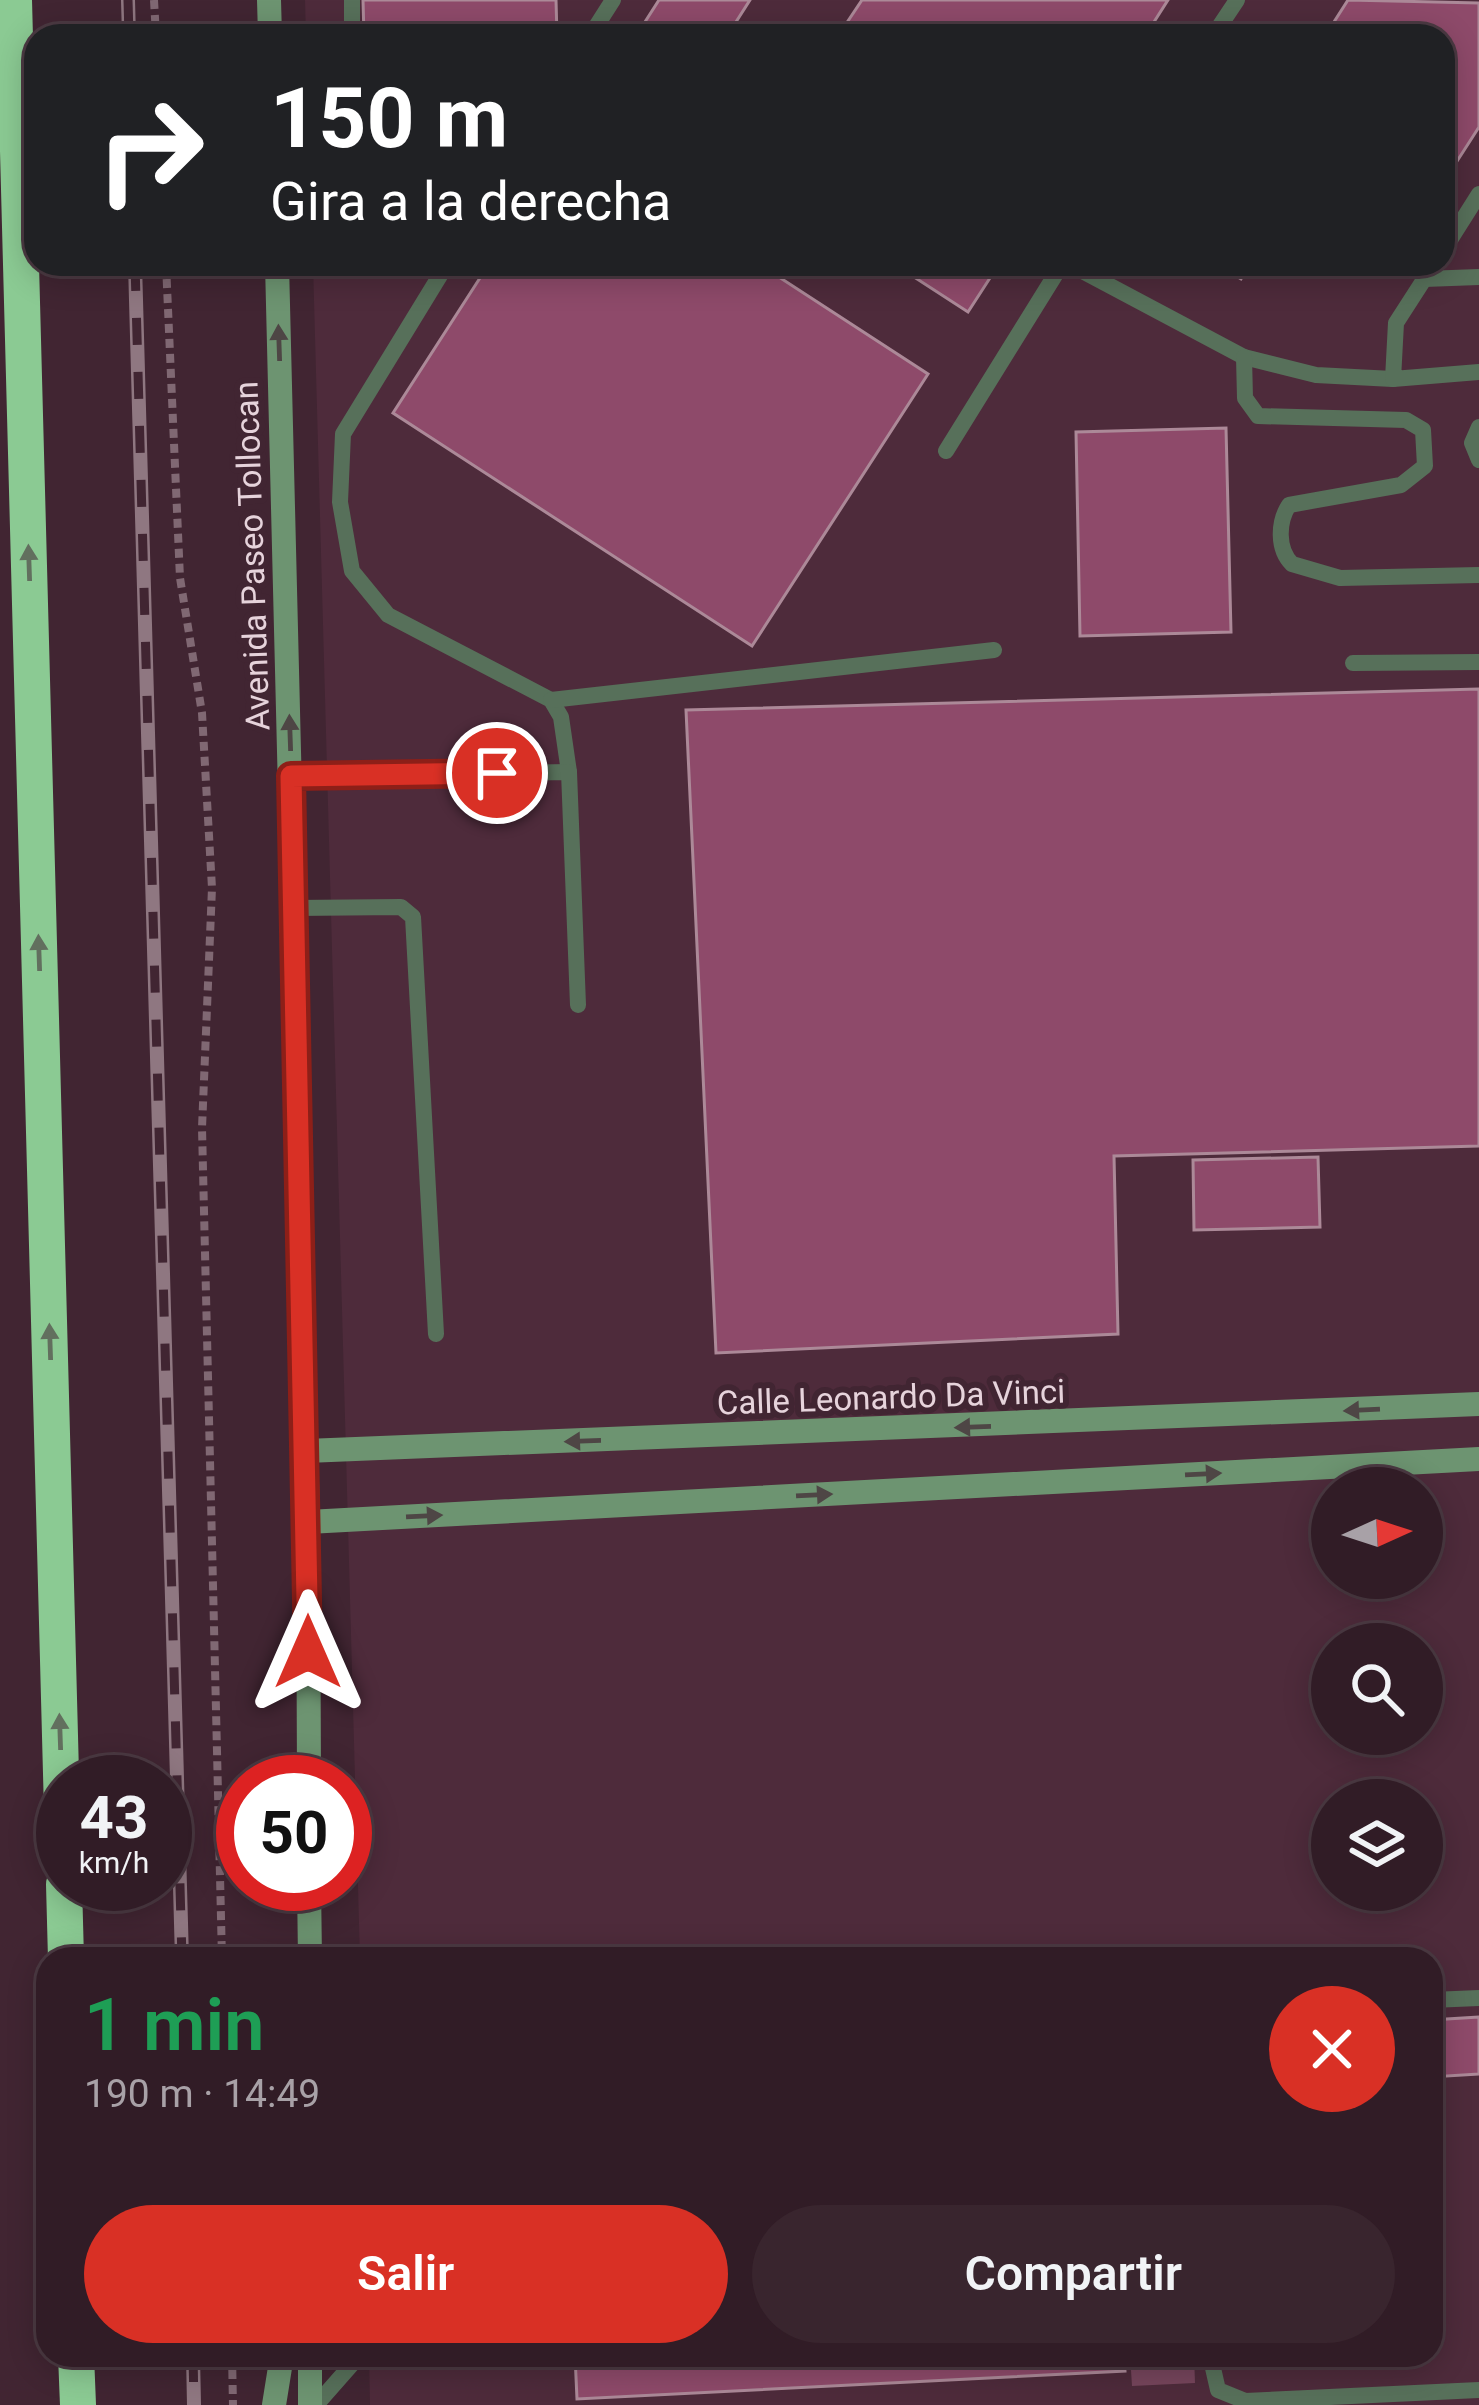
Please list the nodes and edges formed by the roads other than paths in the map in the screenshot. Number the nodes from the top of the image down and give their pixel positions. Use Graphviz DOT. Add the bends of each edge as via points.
graph roads {
  1 [pos="14,0"];
  2 [pos="1479,194"];
  3 [pos="1455,232"];
  4 [pos="277,276"];
  5 [pos="440,276"];
  6 [pos="1058,276"];
  7 [pos="1089,276"];
  8 [pos="1427,276"];
  9 [pos="1244,357"];
  10 [pos="1479,372"];
  11 [pos="1393,379"];
  12 [pos="1479,427"];
  13 [pos="946,451"];
  14 [pos="1479,460"];
  15 [pos="1479,575"];
  16 [pos="994,650"];
  17 [pos="1479,662"];
  18 [pos="1353,663"];
  19 [pos="551,700"];
  20 [pos="569,772"];
  21 [pos="291,776"];
  22 [pos="294,908"];
  23 [pos="578,1005"];
  24 [pos="436,1334"];
  25 [pos="1479,1404"];
  26 [pos="306,1451"];
  27 [pos="1479,1459"];
  28 [pos="308,1522"];
  29 [pos="61,1755"];
  30 [pos="309,1755"];
  31 [pos="65,1911"];
  32 [pos="309,1911"];
  33 [pos="66,1947"];
  34 [pos="310,1947"];
  35 [pos="1479,1997"];
  36 [pos="1443,1999"];
  37 [pos="76,2367"];
  38 [pos="280,2367"];
  39 [pos="311,2367"];
  40 [pos="349,2367"];
  41 [pos="1213,2367"];
  42 [pos="1479,2390"];
  43 [pos="78,2405"];
  44 [pos="274,2405"];
  45 [pos="313,2405"];
  29 -- 1 [label="highway, one-way"];
  2 -- 3 [label="lane"];
  21 -- 4 [label="main road, Avenida Paseo Tollocan, one-way"];
  5 -- 19 [label="lane" via="343,434 340,502 352,571 388,615"];
  6 -- 13 [label="lane"];
  7 -- 9 [label="lane"];
  8 -- 11 [label="lane" via="1393,333"];
  9 -- 11 [label="lane" via="1316,375"];
  9 -- 15 [label="lane" via="1246,398 1258,416 1406,420 1423,430 1424,466 1401,485 1289,505 1282,535 1292,564 1340,578"];
  10 -- 11 [label="lane"];
  12 -- 14 [label="lane" via="1472,443"];
  16 -- 19 [label="lane"];
  17 -- 18 [label="lane"];
  19 -- 20 [label="lane"];
  20 -- 21 [label="lane"];
  20 -- 23 [label="lane"];
  21 -- 22 [label="main road, Avenida Paseo Tollocan"];
  22 -- 24 [label="lane" via="401,907 413,917"];
  22 -- 26 [label="main road, Avenida Paseo Tollocan"];
  25 -- 26 [label="main road, Calle Leonardo Da Vinci, one-way"];
  26 -- 28 [label="main road, Avenida Paseo Tollocan"];
  28 -- 27 [label="main road, one-way"];
  28 -- 30 [label="main road, Avenida Paseo Tollocan"];
  31 -- 33 [label="highway"];
  32 -- 34 [label="main road"];
  35 -- 36 [label="lane"];
  37 -- 43 [label="highway"];
  38 -- 44 [label="main road"];
  39 -- 45 [label="main road"];
  40 -- 45 [label="lane"];
  41 -- 42 [label="lane" via="1218,2390 1245,2401"];
}
